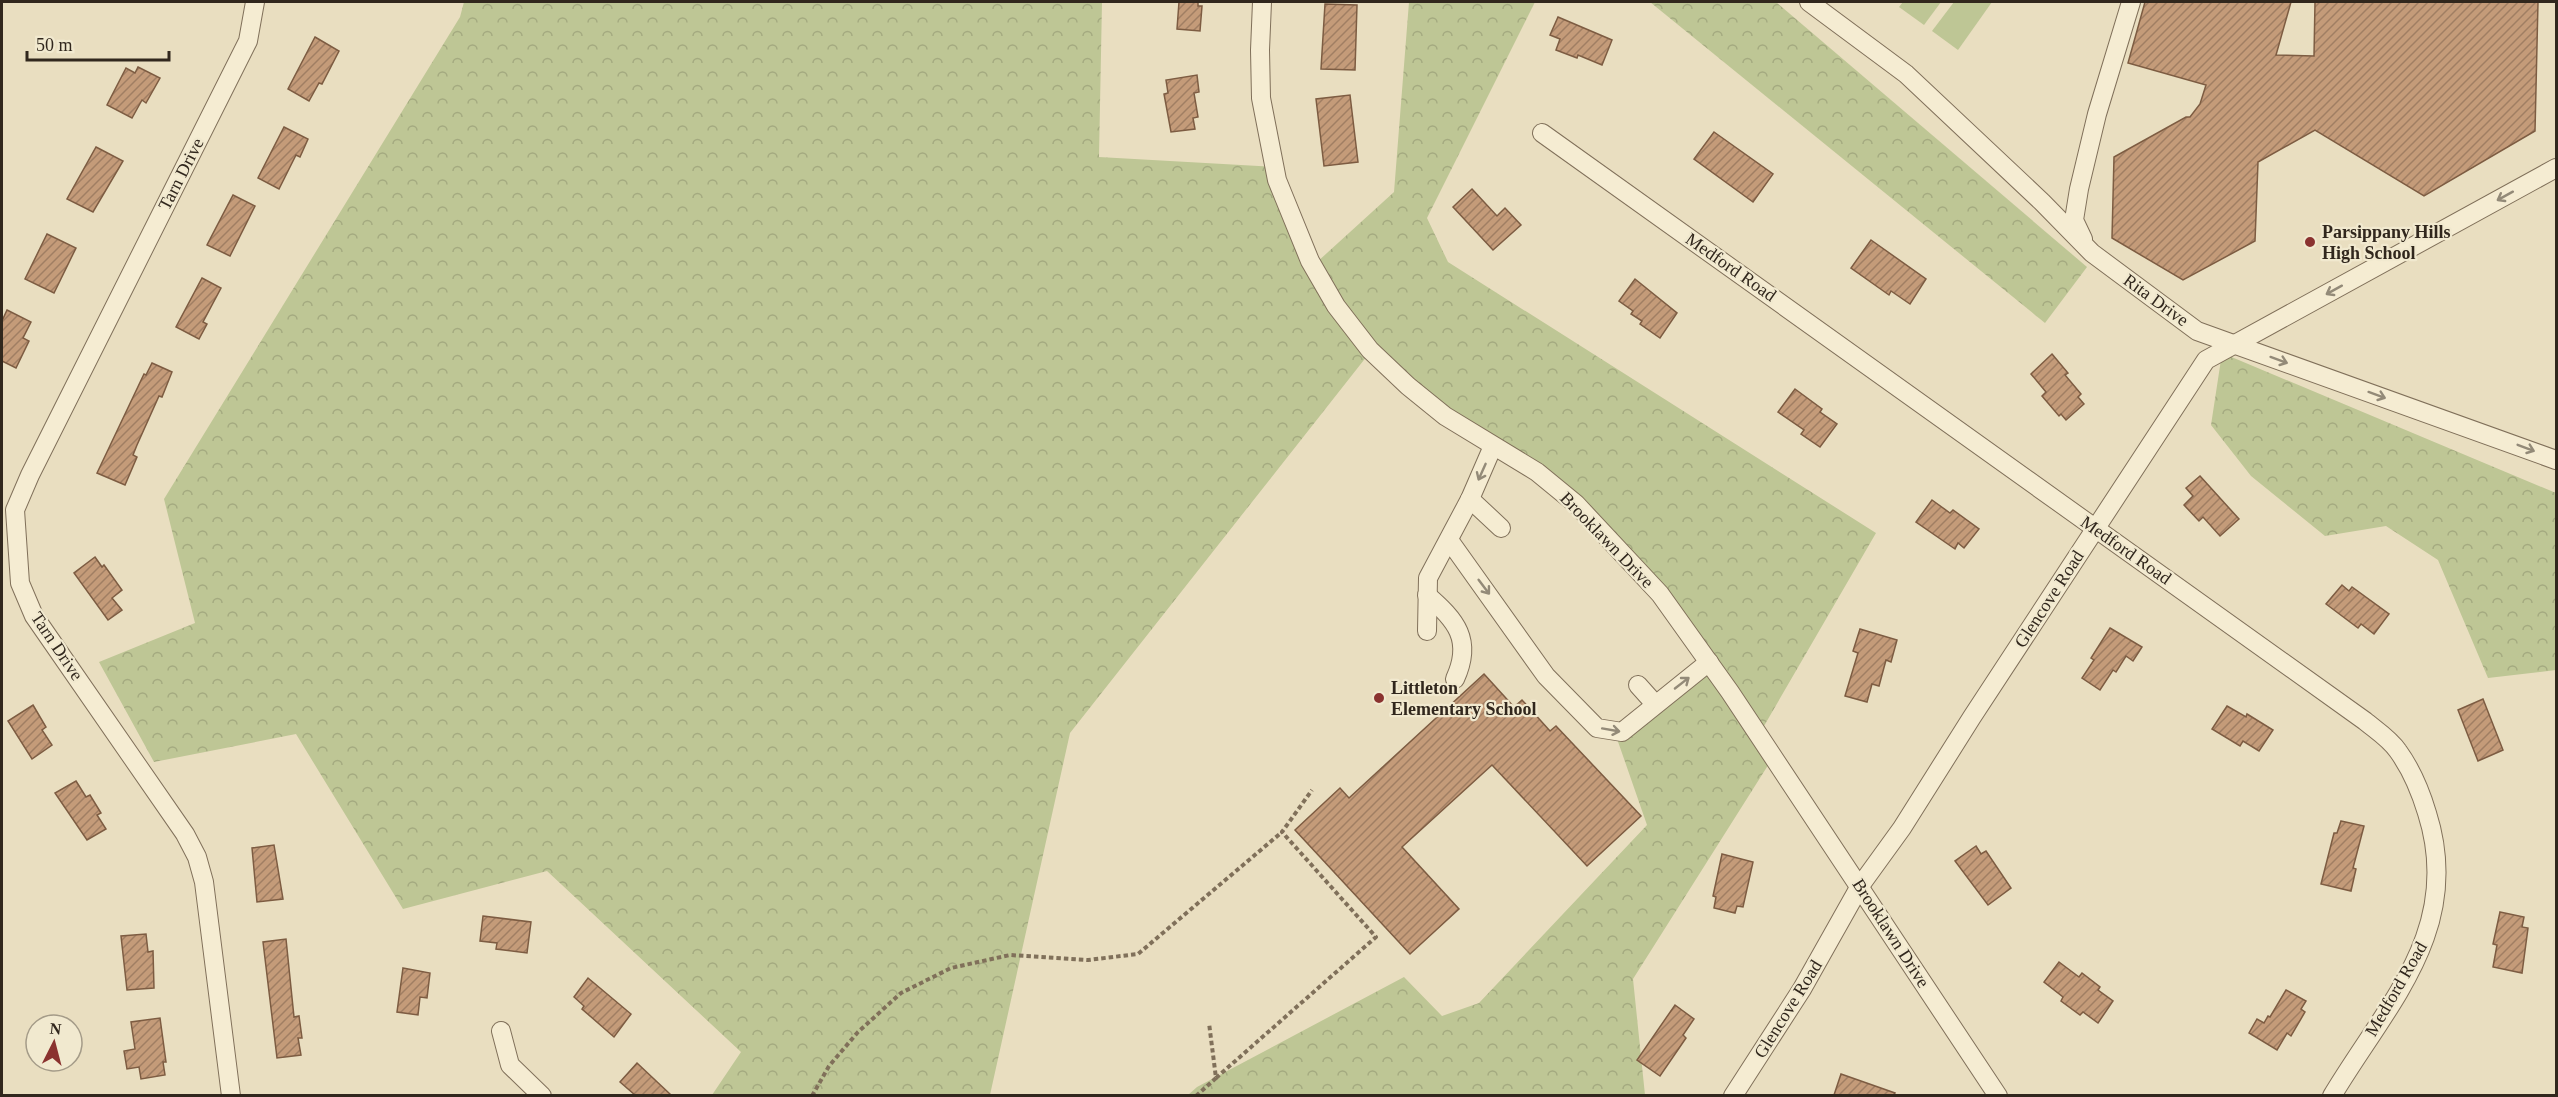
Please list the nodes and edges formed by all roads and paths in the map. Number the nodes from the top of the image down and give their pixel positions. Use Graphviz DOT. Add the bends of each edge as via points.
graph roads {
  1 [pos="255,2"];
  2 [pos="1262,2"];
  3 [pos="1809,2"];
  4 [pos="2131,2"];
  5 [pos="1542,133"];
  6 [pos="2556,168"];
  7 [pos="2092,253"];
  8 [pos="2235,344"];
  9 [pos="1493,446"];
  10 [pos="2556,460"];
  11 [pos="1470,499"];
  12 [pos="1502,528"];
  13 [pos="2095,528"];
  14 [pos="1449,540"];
  15 [pos="1427,595"];
  16 [pos="1427,631"];
  17 [pos="1709,662"];
  18 [pos="1455,679"];
  19 [pos="1638,685"];
  20 [pos="1655,704"];
  21 [pos="1312,790"];
  22 [pos="1282,832"];
  23 [pos="1860,886"];
  24 [pos="1209,1023"];
  25 [pos="501,1031"];
  26 [pos="1216,1078"];
  27 [pos="231,1095"];
  28 [pos="542,1095"];
  29 [pos="812,1095"];
  30 [pos="1196,1095"];
  31 [pos="1733,1095"];
  32 [pos="1998,1095"];
  33 [pos="2332,1095"];
  1 -- 27 [label="street, Tarn Drive" via="248,40 15,510 20,583 33,616 185,834 197,857 204,882"];
  2 -- 9 [label="street, Brooklawn Drive" via="1261,98 1277,180 1310,261 1336,306 1370,350 1445,416"];
  3 -- 7 [label="street, Rita Drive" via="1914,82"];
  4 -- 7 [label="street" via="2097,114 2074,220"];
  5 -- 13 [label="street, Medford Road"];
  6 -- 8 [label="street, one-way"];
  7 -- 8 [label="street, Rita Drive" via="2197,331"];
  8 -- 10 [label="street, one-way"];
  8 -- 13 [label="street, Glencove Road" via="2206,360"];
  9 -- 11 [label="street, one-way"];
  9 -- 17 [label="street, Brooklawn Drive" via="1537,472 1604,532 1660,594"];
  11 -- 12 [label="street"];
  11 -- 14 [label="street"];
  13 -- 23 [label="street, Glencove Road" via="1902,828"];
  13 -- 33 [label="street, Medford Road" via="2378,732 2398,751 2423,801 2437,864 2437,890 2425,941 2393,1000"];
  14 -- 15 [label="street" via="1428,578"];
  14 -- 20 [label="street, one-way" via="1546,676 1597,728 1622,732"];
  15 -- 16 [label="street"];
  15 -- 18 [label="street" via="1454,620 1461,635 1464,650"];
  20 -- 17 [label="street, one-way"];
  17 -- 23 [label="street, Brooklawn Drive"];
  19 -- 20 [label="street"];
  21 -- 22 [label="path"];
  22 -- 26 [label="path" via="1376,937"];
  22 -- 29 [label="path" via="1138,954 1088,960 1010,955 951,968 901,993 878,1012 829,1066"];
  23 -- 31 [label="street, Glencove Road" via="1802,989"];
  23 -- 32 [label="street, Brooklawn Drive"];
  24 -- 26 [label="path"];
  25 -- 28 [label="street" via="510,1065"];
  26 -- 30 [label="path"];
}
